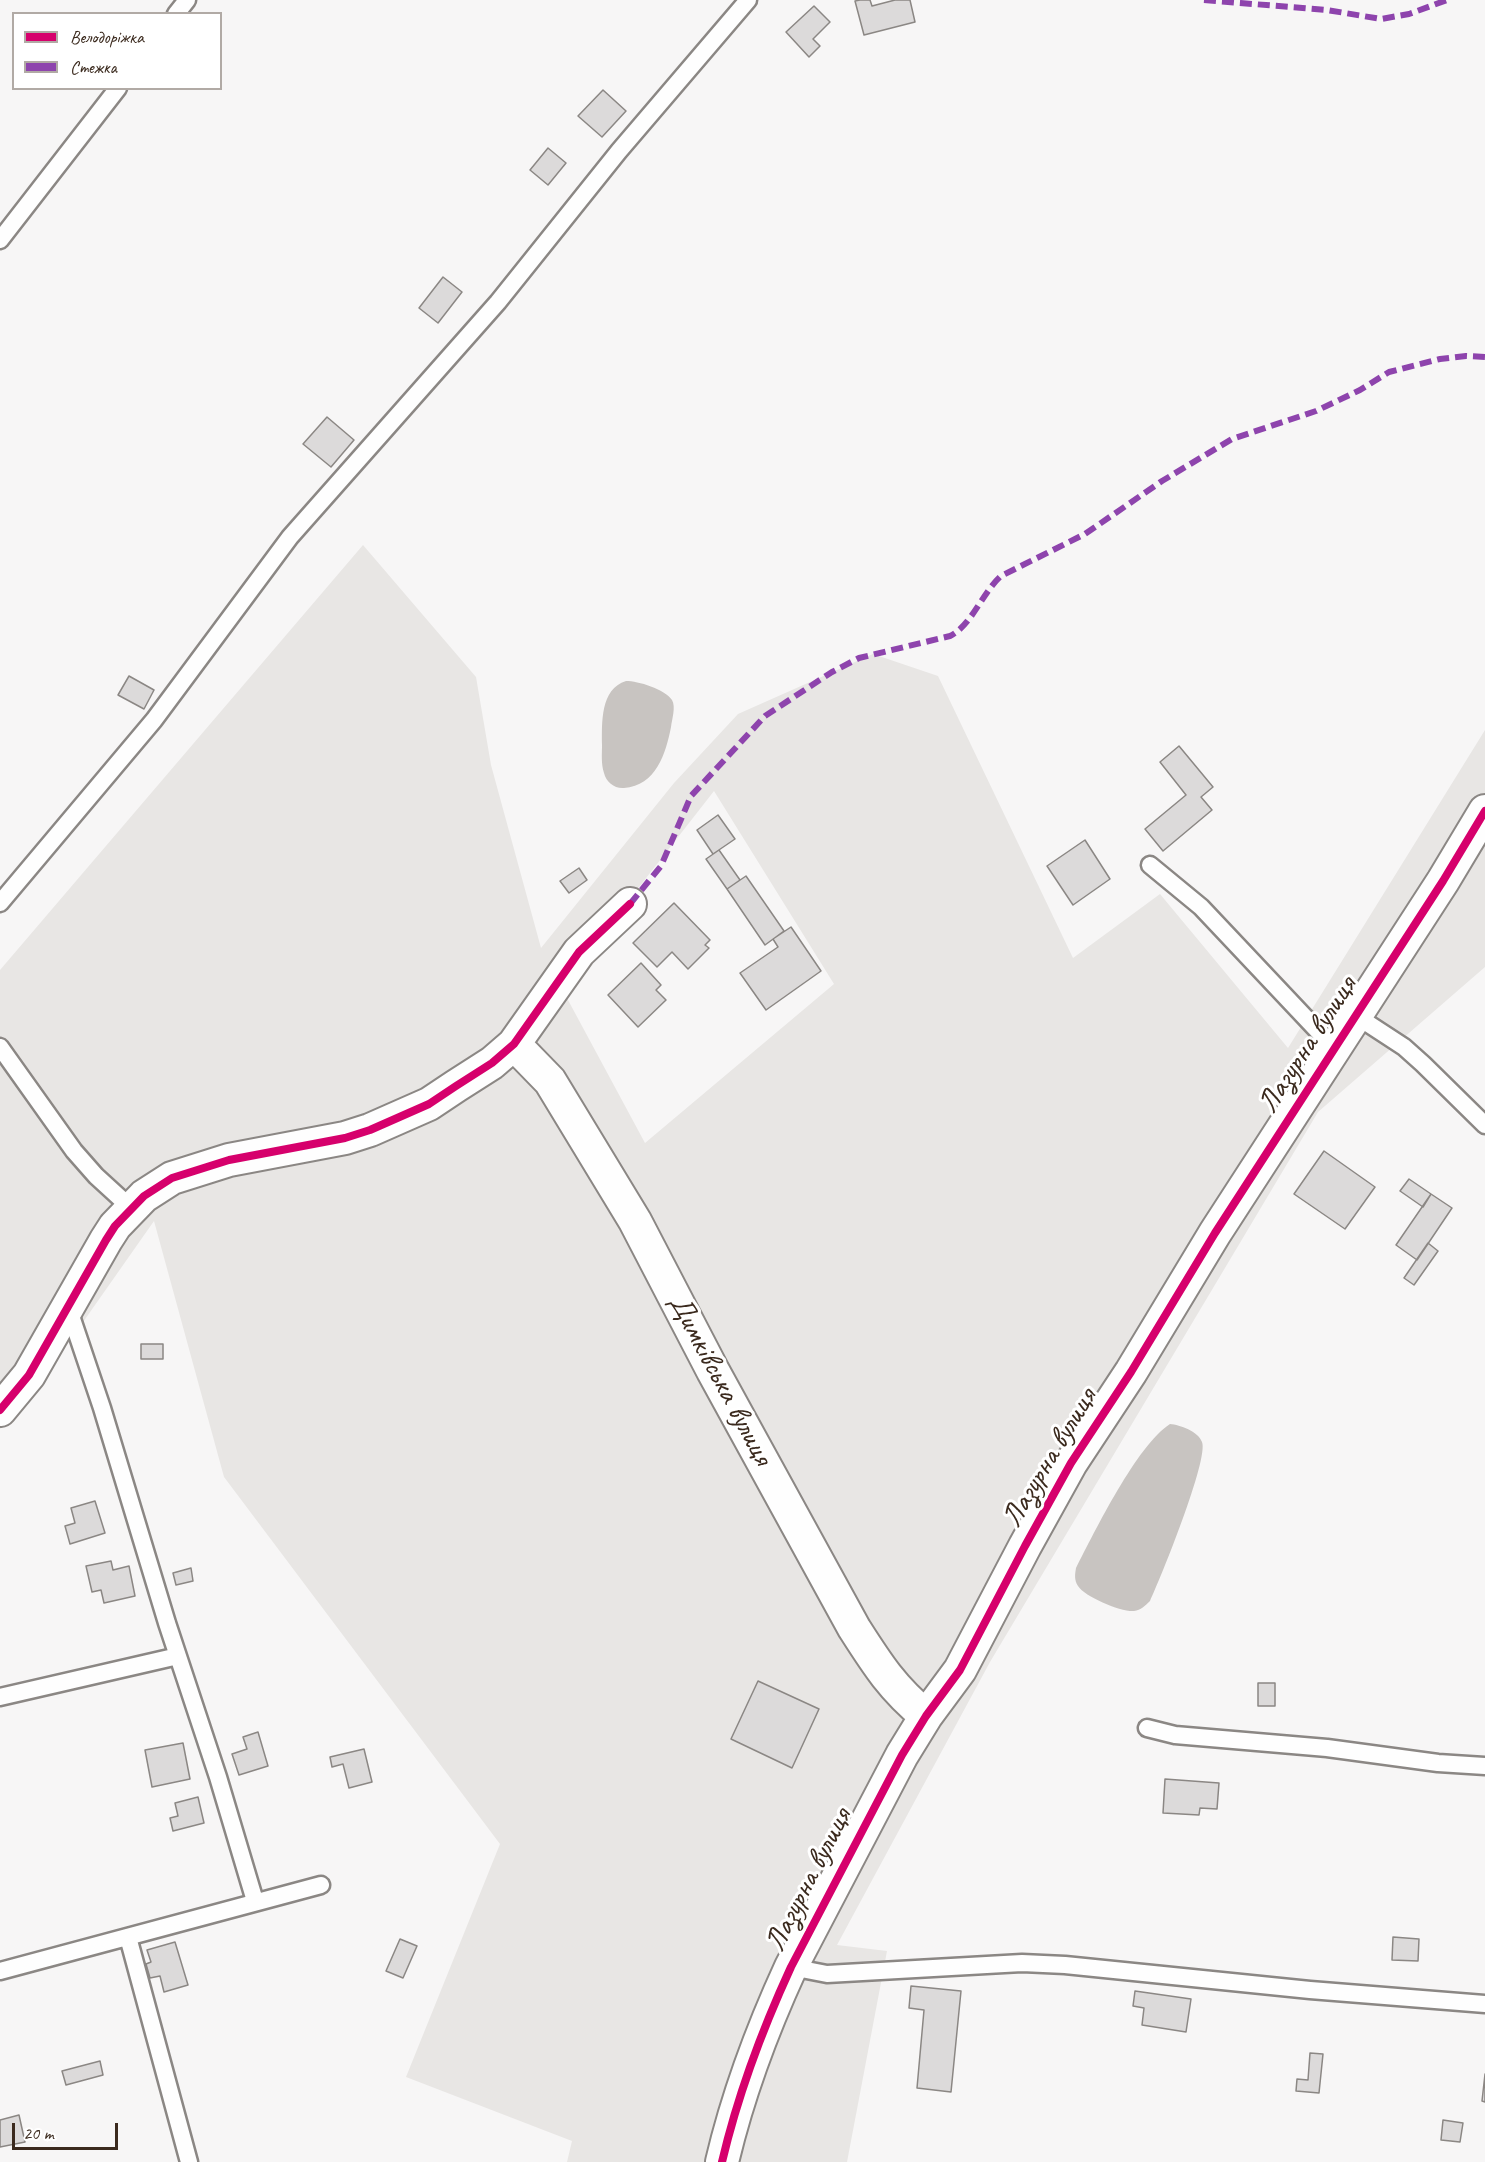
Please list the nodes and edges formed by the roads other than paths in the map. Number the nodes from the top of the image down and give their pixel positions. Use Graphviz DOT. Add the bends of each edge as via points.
graph roads {
  1 [pos="187,0"];
  2 [pos="748,0"];
  3 [pos="178,12"];
  4 [pos="116,90"];
  5 [pos="0,240"];
  6 [pos="1485,811"];
  7 [pos="1150,865"];
  8 [pos="0,903"];
  9 [pos="630,904"];
  10 [pos="1355,1016"];
  11 [pos="514,1044"];
  12 [pos="0,1047"];
  13 [pos="1334,1048"];
  14 [pos="1485,1125"];
  15 [pos="131,1208"];
  16 [pos="68,1306"];
  17 [pos="0,1410"];
  18 [pos="178,1656"];
  19 [pos="0,1697"];
  20 [pos="927,1716"];
  21 [pos="1147,1728"];
  22 [pos="1485,1766"];
  23 [pos="321,1885"];
  24 [pos="255,1901"];
  25 [pos="128,1937"];
  26 [pos="791,1967"];
  27 [pos="0,1971"];
  28 [pos="1485,2004"];
  29 [pos="189,2162"];
  30 [pos="722,2162"];
  1 -- 3 [label="lane"];
  2 -- 8 [label="lane" via="619,151 498,302 291,537 154,720"];
  4 -- 5 [label="lane"];
  6 -- 10 [label="street, Лазурна вулиця"];
  7 -- 13 [label="lane" via="1201,907"];
  9 -- 11 [label="street" via="579,952"];
  10 -- 13 [label="street, Лазурна вулиця"];
  10 -- 14 [label="lane" via="1417,1058"];
  11 -- 15 [label="street" via="429,1104 395,1120 345,1138 207,1166 155,1187"];
  11 -- 20 [label="street, Димківська вулиця" via="550,1081 635,1221 854,1628 891,1684"];
  12 -- 15 [label="lane" via="74,1151"];
  13 -- 20 [label="street, Лазурна вулиця" via="1071,1463 960,1670"];
  15 -- 16 [label="street" via="115,1226"];
  16 -- 17 [label="street" via="29,1374"];
  16 -- 18 [label="lane"];
  18 -- 19 [label="lane"];
  18 -- 24 [label="lane"];
  20 -- 26 [label="street, Лазурна вулиця" via="891,1776"];
  21 -- 22 [label="lane" via="1175,1735"];
  23 -- 24 [label="lane"];
  24 -- 25 [label="lane"];
  25 -- 27 [label="lane"];
  25 -- 29 [label="lane"];
  26 -- 28 [label="lane" via="827,1974 1022,1963"];
  26 -- 30 [label="street, Лазурна вулиця" via="757,2045"];
}
